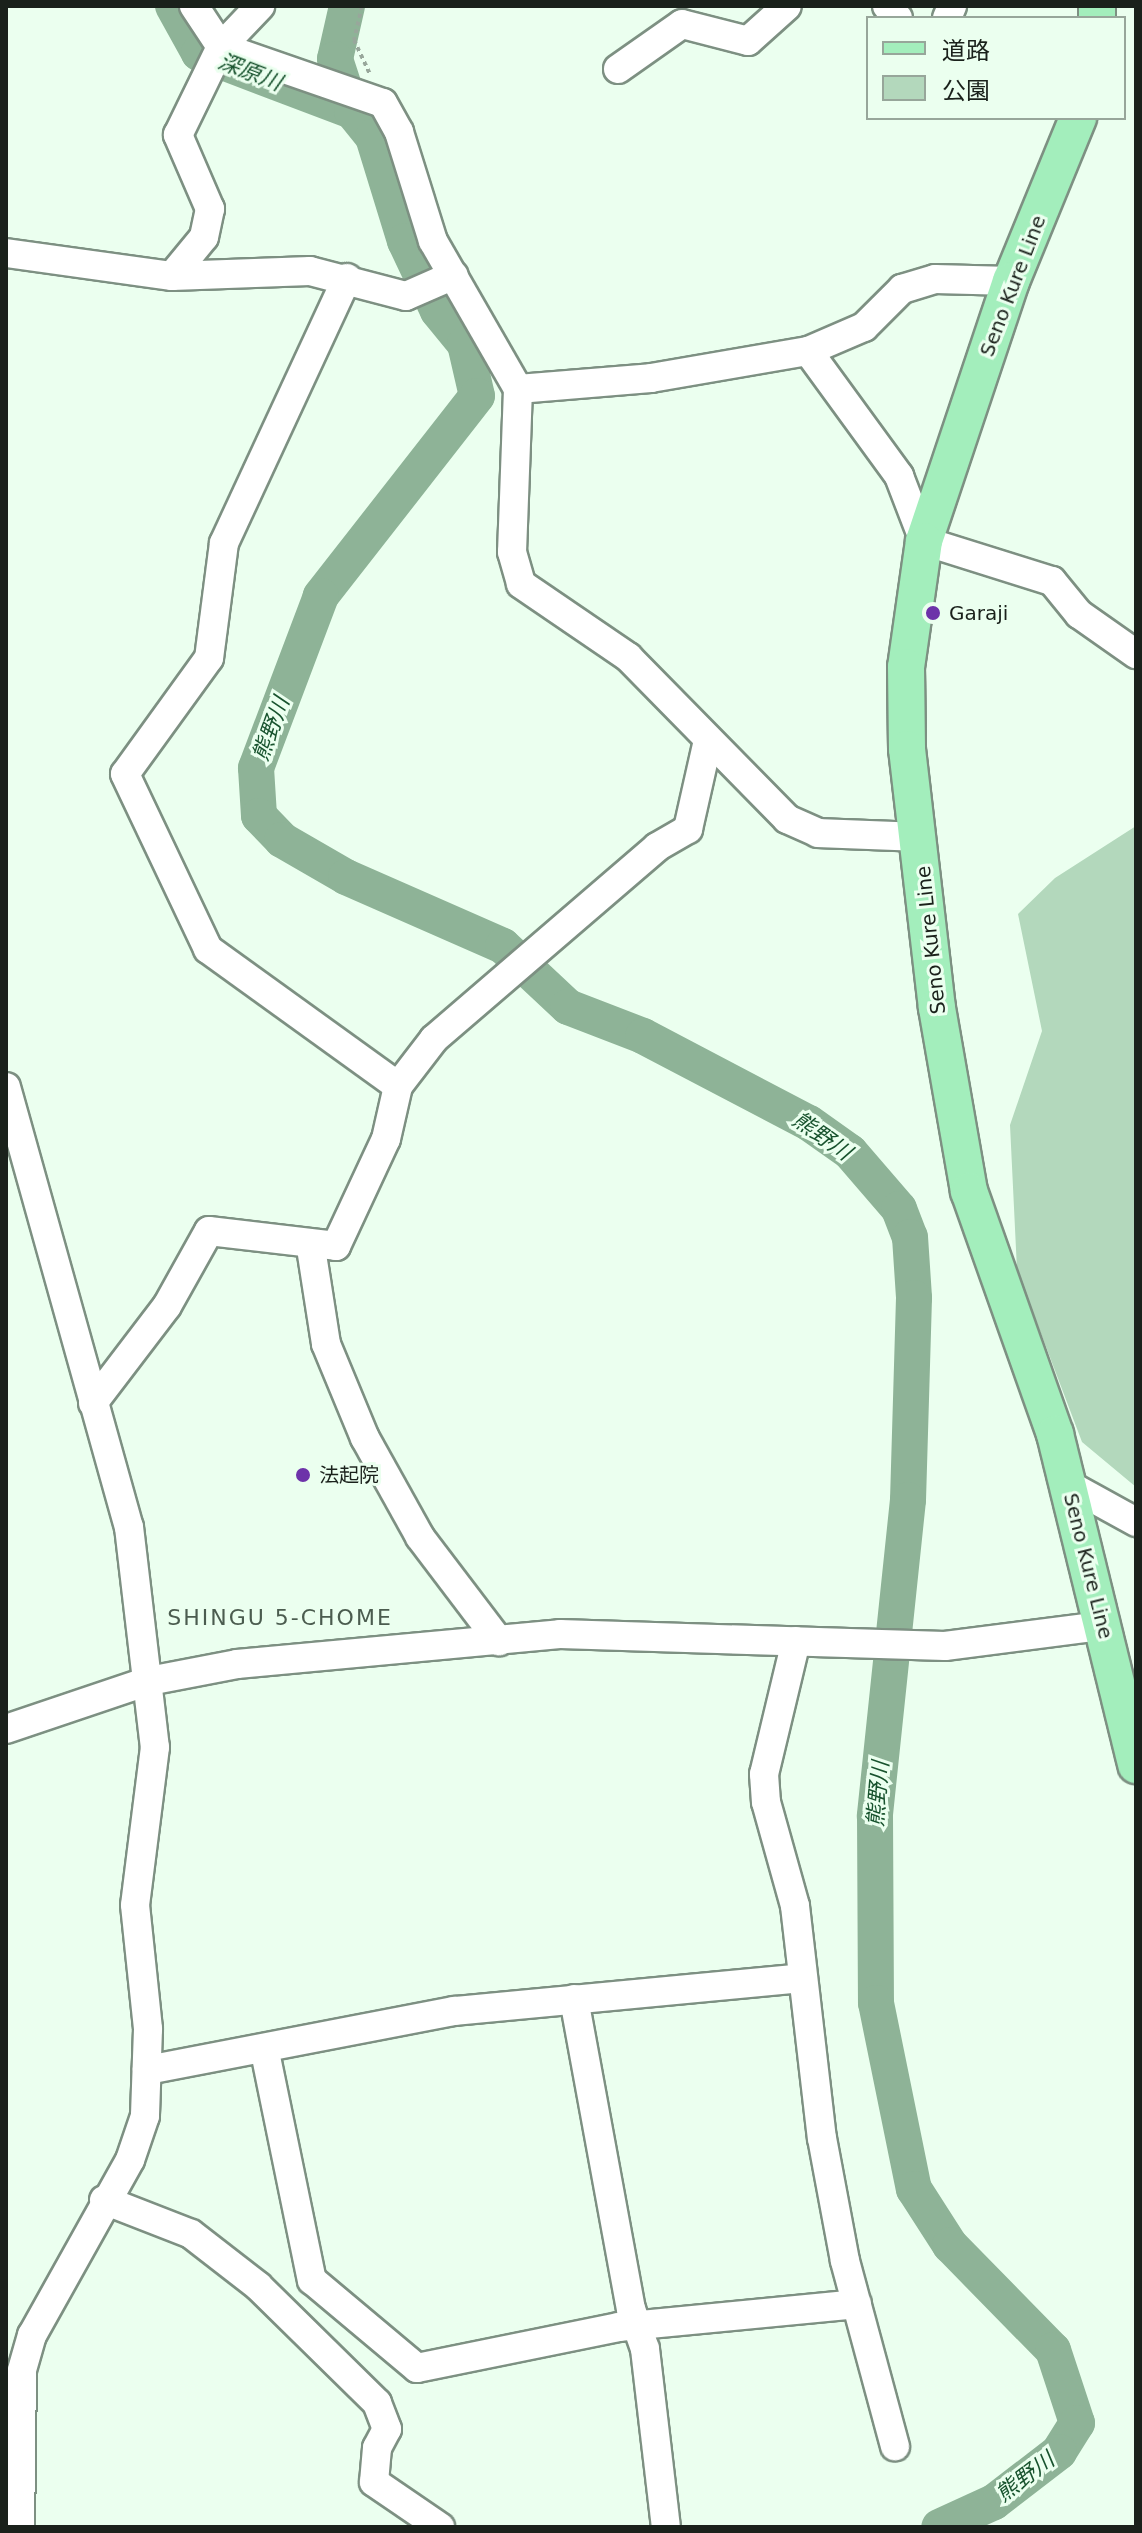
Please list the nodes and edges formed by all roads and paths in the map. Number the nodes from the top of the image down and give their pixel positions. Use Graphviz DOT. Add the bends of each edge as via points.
graph roads {
  1 [pos="194,6"];
  2 [pos="260,6"];
  3 [pos="362,6"];
  4 [pos="787,6"];
  5 [pos="221,47"];
  6 [pos="618,69"];
  7 [pos="374,99"];
  8 [pos="1077,120"];
  9 [pos="6,253"];
  10 [pos="172,276"];
  11 [pos="347,278"];
  12 [pos="446,278"];
  13 [pos="1011,281"];
  14 [pos="808,351"];
  15 [pos="518,389"];
  16 [pos="924,541"];
  17 [pos="1136,654"];
  18 [pos="708,740"];
  19 [pos="920,837"];
  20 [pos="398,1086"];
  21 [pos="6,1087"];
  22 [pos="311,1248"];
  23 [pos="93,1403"];
  24 [pos="1067,1484"];
  25 [pos="1136,1522"];
  26 [pos="1102,1626"];
  27 [pos="499,1641"];
  28 [pos="796,1641"];
  29 [pos="149,1681"];
  30 [pos="6,1729"];
  31 [pos="1136,1765"];
  32 [pos="801,1978"];
  33 [pos="574,1999"];
  34 [pos="265,2052"];
  35 [pos="147,2070"];
  36 [pos="104,2200"];
  37 [pos="857,2304"];
  38 [pos="637,2326"];
  39 [pos="895,2446"];
  40 [pos="20,2527"];
  41 [pos="440,2527"];
  42 [pos="666,2527"];
  1 -- 5 [label="street"];
  2 -- 5 [label="street"];
  3 -- 7 [label="path" via="354,40"];
  4 -- 6 [label="street" via="748,41 682,24"];
  5 -- 7 [label="street"];
  5 -- 10 [label="street" via="178,135 210,209 204,237"];
  7 -- 12 [label="street" via="399,132 418,208"];
  8 -- 13 [label="main road, Seno Kure Line"];
  9 -- 10 [label="street"];
  10 -- 11 [label="street" via="310,271"];
  11 -- 12 [label="street" via="406,296"];
  11 -- 20 [label="street" via="224,543 209,658 125,774 208,949"];
  12 -- 15 [label="street"];
  13 -- 14 [label="street" via="935,279 902,289 864,327"];
  13 -- 16 [label="main road, Seno Kure Line"];
  14 -- 15 [label="street" via="651,378"];
  14 -- 16 [label="street" via="899,476"];
  15 -- 18 [label="street" via="512,552 521,584 628,657"];
  16 -- 17 [label="street" via="1052,581 1079,614"];
  16 -- 19 [label="main road, Seno Kure Line" via="906,667 907,749"];
  18 -- 19 [label="street" via="787,819 818,833"];
  18 -- 20 [label="street" via="688,829 604,891 539,954 434,1039"];
  19 -- 24 [label="main road, Seno Kure Line" via="937,1008 969,1191"];
  20 -- 22 [label="street" via="386,1139 336,1246"];
  21 -- 23 [label="street"];
  22 -- 23 [label="street" via="209,1231 167,1306"];
  22 -- 27 [label="street" via="326,1344 365,1438 420,1537"];
  23 -- 29 [label="street" via="135,1555"];
  24 -- 25 [label="street"];
  24 -- 26 [label="main road, Seno Kure Line"];
  26 -- 28 [label="street" via="945,1646"];
  26 -- 31 [label="main road, Seno Kure Line"];
  27 -- 28 [label="street" via="560,1634"];
  27 -- 29 [label="street" via="237,1664"];
  28 -- 32 [label="street" via="764,1774 795,1906"];
  29 -- 30 [label="street"];
  29 -- 35 [label="street" via="154,1775 135,1905"];
  32 -- 33 [label="street"];
  32 -- 37 [label="street" via="822,2138"];
  33 -- 34 [label="street" via="454,2011"];
  33 -- 38 [label="street"];
  34 -- 35 [label="street"];
  34 -- 38 [label="street" via="312,2280 417,2368"];
  35 -- 36 [label="street" via="140,2131"];
  36 -- 40 [label="street" via="32,2335 22,2371"];
  36 -- 41 [label="street" via="191,2234 258,2286 377,2403 387,2429 374,2482"];
  37 -- 38 [label="street"];
  37 -- 39 [label="street"];
  38 -- 42 [label="street"];
}
